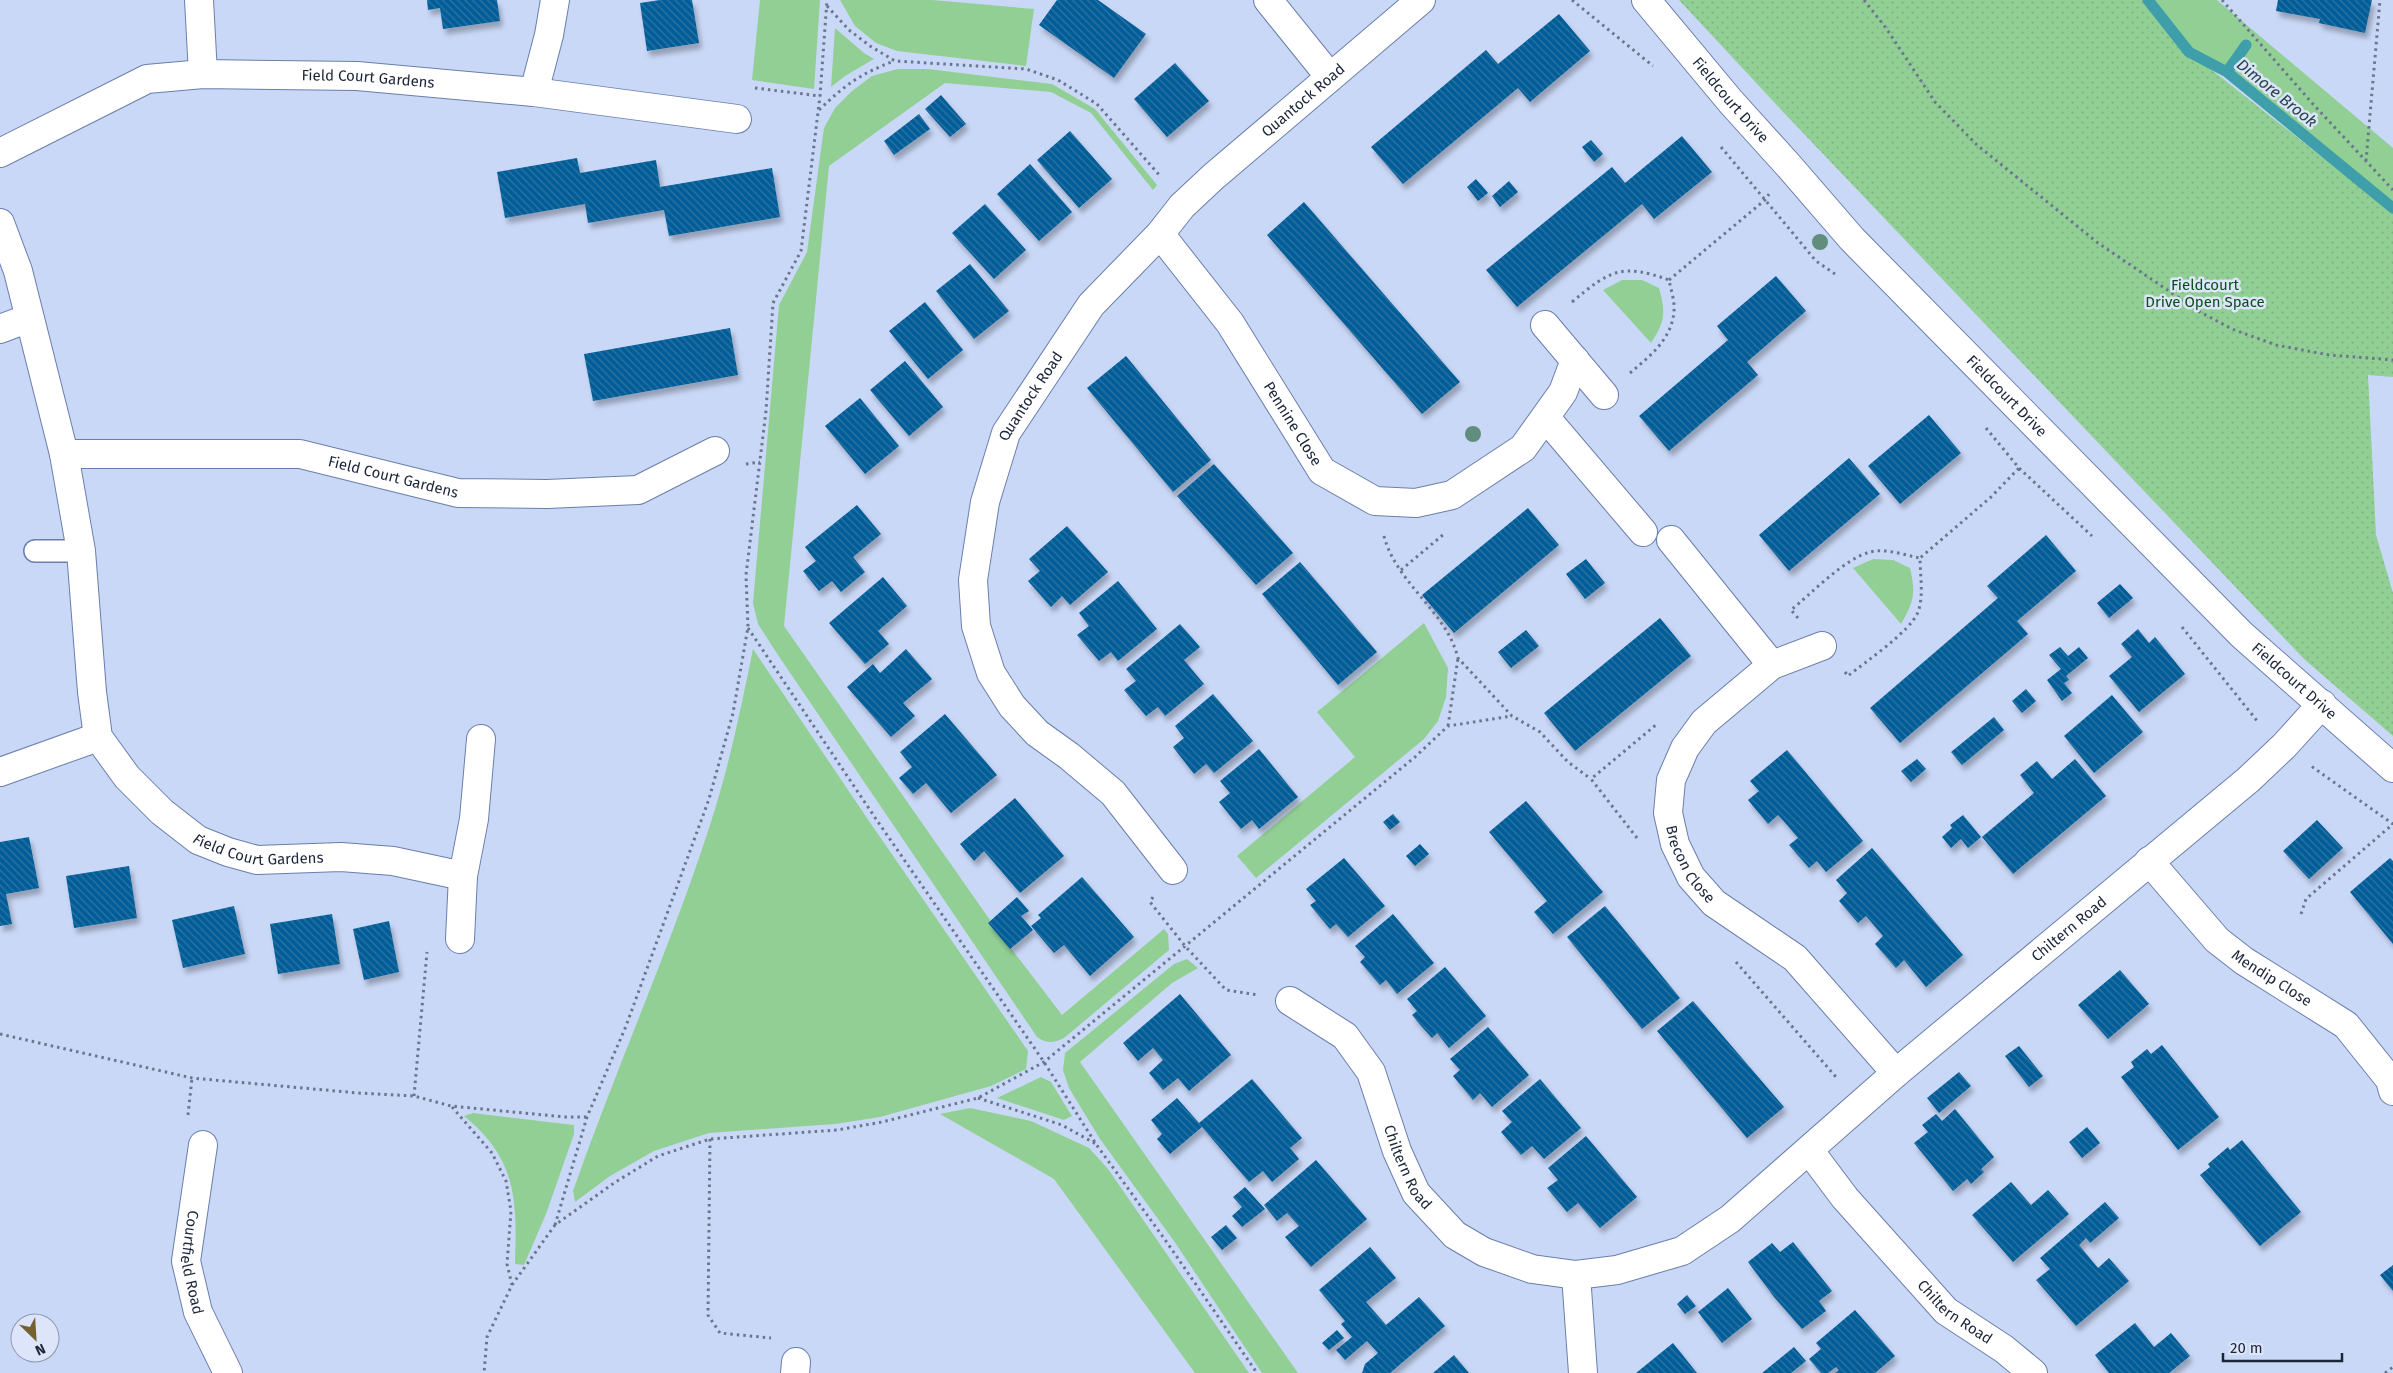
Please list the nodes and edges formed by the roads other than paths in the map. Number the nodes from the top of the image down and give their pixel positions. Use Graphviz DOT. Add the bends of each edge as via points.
graph roads {
  1 [pos="199,0"];
  2 [pos="555,0"];
  3 [pos="1268,0"];
  4 [pos="1421,0"];
  5 [pos="1646,0"];
  6 [pos="203,74"];
  7 [pos="1330,77"];
  8 [pos="534,92"];
  9 [pos="737,119"];
  10 [pos="0,154"];
  11 [pos="0,223"];
  12 [pos="1160,234"];
  13 [pos="30,318"];
  14 [pos="1545,325"];
  15 [pos="0,329"];
  16 [pos="1574,360"];
  17 [pos="1604,395"];
  18 [pos="1546,418"];
  19 [pos="715,451"];
  20 [pos="64,454"];
  21 [pos="1643,532"];
  22 [pos="1671,540"];
  23 [pos="35,551"];
  24 [pos="81,551"];
  25 [pos="1822,646"];
  26 [pos="1772,665"];
  27 [pos="2322,704"];
  28 [pos="98,737"];
  29 [pos="482,739"];
  30 [pos="2393,768"];
  31 [pos="0,772"];
  32 [pos="2149,862"];
  33 [pos="1173,870"];
  34 [pos="464,876"];
  35 [pos="460,939"];
  36 [pos="1290,1001"];
  37 [pos="1896,1073"];
  38 [pos="2393,1091"];
  39 [pos="203,1146"];
  40 [pos="1809,1150"];
  41 [pos="1576,1276"];
  42 [pos="228,1373"];
  43 [pos="1583,1373"];
  44 [pos="2033,1373"];
  1 -- 6 [label="street"];
  2 -- 8 [label="street"];
  3 -- 7 [label="street"];
  4 -- 7 [label="street, Quantock Road"];
  5 -- 27 [label="street, Fieldcourt Drive" via="1852,239 2228,621"];
  6 -- 8 [label="street, Field Court Gardens" via="356,76"];
  6 -- 10 [label="street, Field Court Gardens" via="146,79"];
  7 -- 12 [label="street, Quantock Road" via="1182,206"];
  8 -- 9 [label="street, Field Court Gardens"];
  11 -- 13 [label="street, Field Court Gardens" via="18,271"];
  12 -- 18 [label="street, Pennine Close" via="1230,323 1322,471 1375,501 1416,503 1452,495 1524,448"];
  12 -- 33 [label="street, Quantock Road" via="1090,305 1006,433 984,502 973,580 976,626 991,672 1012,706 1038,733 1113,793"];
  13 -- 15 [label="street"];
  13 -- 20 [label="street, Field Court Gardens"];
  14 -- 16 [label="street"];
  16 -- 17 [label="street"];
  16 -- 18 [label="street, Pennine Close" via="1563,392"];
  18 -- 21 [label="street"];
  19 -- 20 [label="street, Field Court Gardens" via="638,490 547,494 458,493 300,454"];
  20 -- 24 [label="street, Field Court Gardens"];
  22 -- 26 [label="street"];
  23 -- 24 [label="lane"];
  24 -- 28 [label="street, Field Court Gardens"];
  25 -- 26 [label="street, Brecon Close"];
  26 -- 37 [label="street, Brecon Close" via="1704,722 1685,748 1671,780 1668,813 1674,844 1691,877 1714,903 1795,958"];
  27 -- 30 [label="street, Fieldcourt Drive"];
  27 -- 32 [label="street, Chiltern Road" via="2248,780"];
  28 -- 31 [label="street"];
  28 -- 34 [label="street, Field Court Gardens" via="128,777 162,812 198,840 228,852 257,860 341,857 393,861"];
  29 -- 34 [label="street"];
  32 -- 37 [label="street, Chiltern Road"];
  32 -- 38 [label="street, Mendip Close" via="2217,940 2244,961 2346,1025 2390,1080"];
  34 -- 35 [label="street"];
  36 -- 41 [label="street, Chiltern Road" via="1345,1036 1371,1072 1397,1151 1416,1193 1455,1235 1484,1252 1532,1269"];
  37 -- 40 [label="street, Chiltern Road"];
  39 -- 42 [label="street, Courtfield Road" via="186,1261 198,1312"];
  40 -- 41 [label="street, Chiltern Road" via="1730,1218 1682,1251 1617,1270"];
  40 -- 44 [label="street, Chiltern Road" via="1845,1198 1946,1311"];
  41 -- 43 [label="street"];
}
